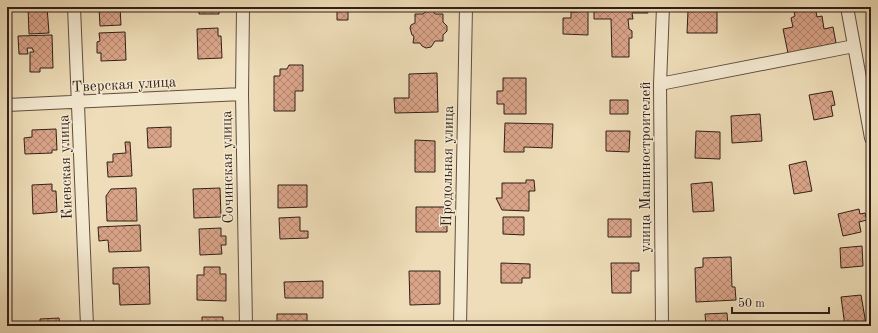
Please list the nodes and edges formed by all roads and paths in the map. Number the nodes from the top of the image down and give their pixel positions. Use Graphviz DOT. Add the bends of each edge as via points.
graph roads {
  1 [pos="74,7"];
  2 [pos="243,7"];
  3 [pos="466,7"];
  4 [pos="662,7"];
  5 [pos="847,7"];
  6 [pos="854,46"];
  7 [pos="660,84"];
  8 [pos="242,94"];
  9 [pos="78,102"];
  10 [pos="7,105"];
  11 [pos="871,138"];
  12 [pos="87,326"];
  13 [pos="246,326"];
  14 [pos="460,326"];
  15 [pos="662,326"];
  1 -- 9 [label="street, Киевская улица"];
  2 -- 8 [label="street, Сочинская улица"];
  3 -- 14 [label="street, Продольная улица"];
  4 -- 7 [label="street, улица Машиностроителей"];
  5 -- 6 [label="street"];
  6 -- 7 [label="street"];
  6 -- 11 [label="street"];
  7 -- 15 [label="street, улица Машиностроителей"];
  8 -- 9 [label="street, Тверская улица"];
  8 -- 13 [label="street, Сочинская улица"];
  9 -- 10 [label="street, Тверская улица"];
  9 -- 12 [label="street, Киевская улица"];
}
